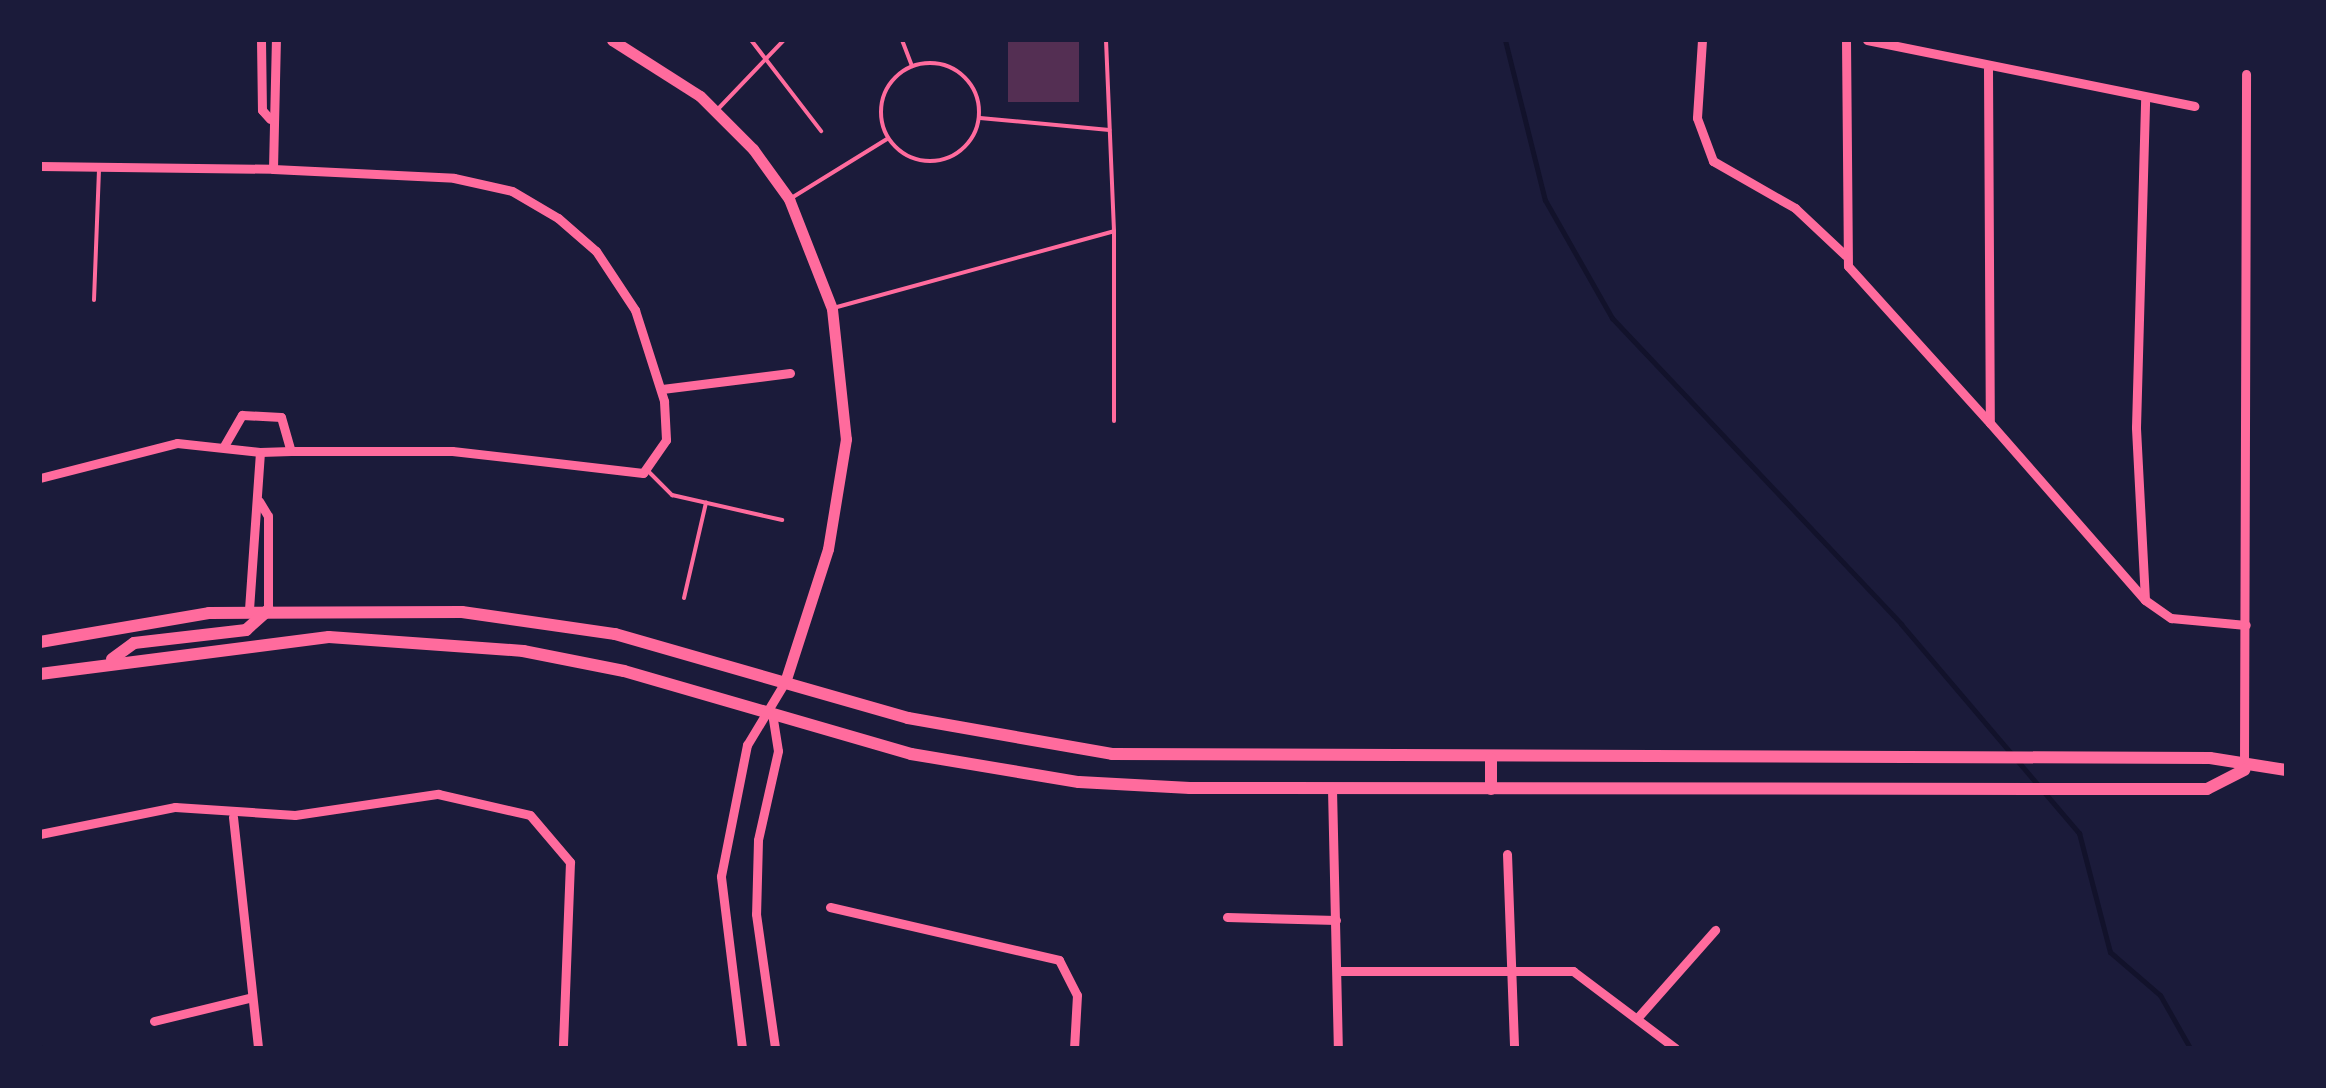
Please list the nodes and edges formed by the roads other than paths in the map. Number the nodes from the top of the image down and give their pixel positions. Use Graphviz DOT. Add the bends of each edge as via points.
graph roads {
  1 [pos="261,40"];
  2 [pos="276,40"];
  3 [pos="612,40"];
  4 [pos="751,40"];
  5 [pos="784,40"];
  6 [pos="902,40"];
  7 [pos="1106,40"];
  8 [pos="1702,40"];
  9 [pos="1846,40"];
  10 [pos="1867,40"];
  11 [pos="766,59"];
  12 [pos="912,66"];
  13 [pos="1988,70"];
  14 [pos="2246,74"];
  15 [pos="2145,98"];
  16 [pos="2194,106"];
  17 [pos="716,111"];
  18 [pos="270,118"];
  19 [pos="980,118"];
  20 [pos="1110,130"];
  21 [pos="821,131"];
  22 [pos="888,138"];
  23 [pos="40,166"];
  24 [pos="99,167"];
  25 [pos="273,169"];
  26 [pos="789,199"];
  27 [pos="1114,231"];
  28 [pos="1844,255"];
  29 [pos="94,300"];
  30 [pos="832,309"];
  31 [pos="790,372"];
  32 [pos="662,389"];
  33 [pos="1114,421"];
  34 [pos="1990,423"];
  35 [pos="224,446"];
  36 [pos="291,451"];
  37 [pos="260,452"];
  38 [pos="646,470"];
  39 [pos="40,478"];
  40 [pos="258,500"];
  41 [pos="706,502"];
  42 [pos="782,520"];
  43 [pos="684,598"];
  44 [pos="2144,600"];
  45 [pos="268,610"];
  46 [pos="249,611"];
  47 [pos="2246,624"];
  48 [pos="40,642"];
  49 [pos="110,661"];
  50 [pos="40,674"];
  51 [pos="784,682"];
  52 [pos="772,713"];
  53 [pos="1491,759"];
  54 [pos="2244,770"];
  55 [pos="2286,770"];
  56 [pos="1332,789"];
  57 [pos="1491,789"];
  58 [pos="233,816"];
  59 [pos="40,834"];
  60 [pos="1507,854"];
  61 [pos="830,907"];
  62 [pos="1227,916"];
  63 [pos="1336,920"];
  64 [pos="1715,930"];
  65 [pos="1509,968"];
  66 [pos="1337,971"];
  67 [pos="248,998"];
  68 [pos="1639,1016"];
  69 [pos="154,1021"];
  70 [pos="258,1048"];
  71 [pos="563,1048"];
  72 [pos="742,1048"];
  73 [pos="775,1048"];
  74 [pos="1074,1048"];
  75 [pos="1338,1048"];
  76 [pos="1514,1048"];
  77 [pos="1675,1048"];
  1 -- 18 [label="street" via="262,110"];
  2 -- 18 [label="street"];
  3 -- 17 [label="street"];
  4 -- 11 [label="lane"];
  5 -- 11 [label="lane"];
  6 -- 12 [label="lane"];
  7 -- 20 [label="lane"];
  8 -- 28 [label="street" via="1696,118 1713,161 1795,208"];
  9 -- 28 [label="street"];
  10 -- 13 [label="street"];
  11 -- 17 [label="lane"];
  11 -- 21 [label="lane"];
  12 -- 19 [label="lane" via="961,73"];
  12 -- 22 [label="lane" via="884,96"];
  13 -- 15 [label="street"];
  13 -- 34 [label="street"];
  14 -- 47 [label="street"];
  15 -- 16 [label="street"];
  15 -- 44 [label="street" via="2136,426"];
  17 -- 26 [label="street"];
  18 -- 25 [label="street"];
  19 -- 20 [label="lane"];
  19 -- 22 [label="lane" via="967,146 940,160 911,158"];
  20 -- 27 [label="lane"];
  22 -- 26 [label="lane"];
  23 -- 24 [label="street"];
  24 -- 25 [label="street"];
  24 -- 29 [label="lane"];
  25 -- 32 [label="street" via="379,170 512,191 596,251 635,310"];
  26 -- 30 [label="street"];
  27 -- 30 [label="lane"];
  27 -- 33 [label="lane"];
  28 -- 34 [label="street"];
  30 -- 51 [label="street" via="846,439 828,549"];
  31 -- 32 [label="street"];
  32 -- 38 [label="street" via="666,440"];
  34 -- 44 [label="street"];
  35 -- 36 [label="street" via="242,415 268,414 290,429"];
  35 -- 37 [label="street"];
  35 -- 39 [label="street" via="177,443"];
  36 -- 37 [label="street"];
  36 -- 38 [label="street" via="452,451 614,474"];
  37 -- 40 [label="street"];
  38 -- 41 [label="lane" via="672,494"];
  40 -- 45 [label="street" via="268,516"];
  40 -- 46 [label="street" via="249,517"];
  41 -- 42 [label="lane"];
  41 -- 43 [label="lane"];
  44 -- 47 [label="street" via="2170,618"];
  45 -- 46 [label="main road"];
  45 -- 49 [label="main road" via="246,630 134,643"];
  45 -- 51 [label="main road" via="513,617 615,634"];
  46 -- 48 [label="main road"];
  47 -- 54 [label="street"];
  49 -- 50 [label="main road"];
  49 -- 52 [label="main road" via="265,641 410,640 610,668"];
  51 -- 52 [label="street"];
  51 -- 53 [label="main road" via="989,737 1192,758"];
  52 -- 56 [label="main road" via="959,763 1190,788"];
  52 -- 72 [label="street" via="747,745 721,876"];
  52 -- 73 [label="street" via="778,751 758,840 756,914"];
  53 -- 54 [label="main road" via="2079,756 2210,758"];
  53 -- 57 [label="main road"];
  54 -- 55 [label="main road"];
  54 -- 57 [label="main road" via="2206,789"];
  56 -- 57 [label="main road"];
  56 -- 63 [label="street"];
  58 -- 59 [label="street" via="174,807"];
  58 -- 67 [label="street"];
  58 -- 71 [label="street" via="438,794 530,815 570,862"];
  60 -- 65 [label="street"];
  61 -- 74 [label="street" via="1060,960 1077,994"];
  62 -- 63 [label="street"];
  63 -- 66 [label="street"];
  64 -- 68 [label="street"];
  65 -- 66 [label="street"];
  65 -- 68 [label="street" via="1573,972"];
  65 -- 76 [label="street"];
  66 -- 75 [label="street"];
  67 -- 69 [label="street"];
  67 -- 70 [label="street"];
  68 -- 77 [label="street"];
}
